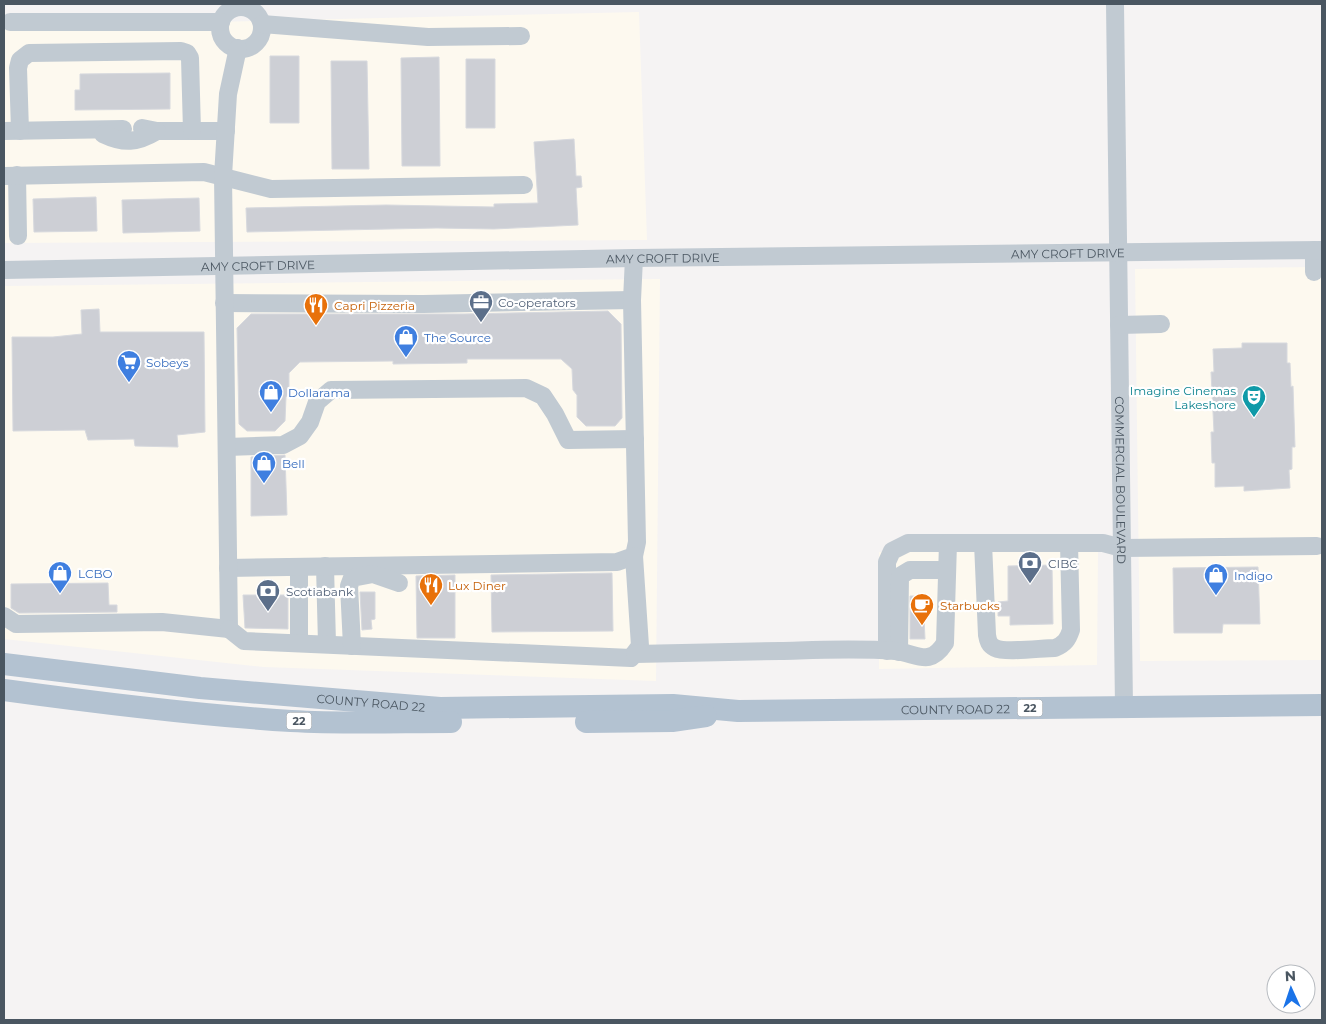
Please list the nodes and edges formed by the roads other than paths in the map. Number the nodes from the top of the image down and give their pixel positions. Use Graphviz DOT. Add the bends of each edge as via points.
graph roads {
  1 [pos="1115,4"];
  2 [pos="250,6"];
  3 [pos="10,22"];
  4 [pos="221,22"];
  5 [pos="262,24"];
  6 [pos="522,36"];
  7 [pos="238,48"];
  8 [pos="123,128"];
  9 [pos="96,129"];
  10 [pos="12,131"];
  11 [pos="192,131"];
  12 [pos="226,131"];
  13 [pos="10,175"];
  14 [pos="223,176"];
  15 [pos="524,185"];
  16 [pos="18,236"];
  17 [pos="1318,250"];
  18 [pos="1119,253"];
  19 [pos="634,258"];
  20 [pos="224,265"];
  21 [pos="4,270"];
  22 [pos="1314,272"];
  23 [pos="632,300"];
  24 [pos="224,303"];
  25 [pos="1160,324"];
  26 [pos="1119,325"];
  27 [pos="635,439"];
  28 [pos="227,447"];
  29 [pos="948,543"];
  30 [pos="983,543"];
  31 [pos="1069,543"];
  32 [pos="1318,546"];
  33 [pos="1122,548"];
  34 [pos="634,556"];
  35 [pos="325,566"];
  36 [pos="299,567"];
  37 [pos="228,568"];
  38 [pos="946,570"];
  39 [pos="399,583"];
  40 [pos="4,616"];
  41 [pos="229,629"];
  42 [pos="299,643"];
  43 [pos="327,644"];
  44 [pos="352,646"];
  45 [pos="893,651"];
  46 [pos="635,654"];
  47 [pos="4,664"];
  48 [pos="4,678"];
  49 [pos="4,690"];
  50 [pos="1322,705"];
  51 [pos="1124,707"];
  52 [pos="440,708"];
  53 [pos="738,711"];
  1 -- 18 [label="street, COMMERCIAL BOULEVARD"];
  2 -- 4 [label="street" via="236,8 224,15"];
  2 -- 5 [label="street"];
  3 -- 4 [label="street"];
  4 -- 7 [label="street" via="222,36"];
  5 -- 6 [label="street" via="428,37"];
  5 -- 7 [label="street" via="256,43"];
  7 -- 12 [label="street" via="228,94"];
  8 -- 9 [label="street"];
  9 -- 10 [label="street"];
  9 -- 11 [label="street" via="119,140 134,141 146,138 149,130"];
  10 -- 11 [label="street" via="18,68 20,60 28,53 180,51 190,58"];
  11 -- 12 [label="street"];
  12 -- 14 [label="street"];
  13 -- 14 [label="street" via="204,172"];
  13 -- 16 [label="street"];
  14 -- 15 [label="street" via="271,189"];
  14 -- 20 [label="street"];
  17 -- 18 [label="street, AMY CROFT DRIVE"];
  17 -- 22 [label="street"];
  18 -- 19 [label="street, AMY CROFT DRIVE"];
  18 -- 26 [label="street, COMMERCIAL BOULEVARD"];
  19 -- 20 [label="street, AMY CROFT DRIVE"];
  19 -- 23 [label="street"];
  20 -- 21 [label="street, AMY CROFT DRIVE"];
  20 -- 24 [label="street"];
  23 -- 24 [label="street"];
  23 -- 27 [label="street"];
  24 -- 28 [label="street"];
  25 -- 26 [label="street"];
  26 -- 33 [label="street, COMMERCIAL BOULEVARD"];
  27 -- 28 [label="street" via="568,440 543,396 526,388 331,390 317,402 310,422 300,436 283,445"];
  27 -- 34 [label="street" via="637,542"];
  28 -- 37 [label="street"];
  29 -- 30 [label="street"];
  29 -- 38 [label="street"];
  29 -- 45 [label="street" via="908,544 892,551 887,562"];
  30 -- 31 [label="street"];
  30 -- 31 [label="street" via="987,635 989,643 1004,650 1055,648 1068,639 1071,630"];
  31 -- 33 [label="street"];
  32 -- 33 [label="street"];
  33 -- 51 [label="street, COMMERCIAL BOULEVARD"];
  34 -- 35 [label="street" via="617,562"];
  34 -- 46 [label="street" via="640,646"];
  35 -- 36 [label="street"];
  35 -- 43 [label="street"];
  36 -- 37 [label="street"];
  36 -- 42 [label="street"];
  37 -- 41 [label="street"];
  38 -- 45 [label="street" via="910,570 900,576"];
  38 -- 45 [label="street" via="945,643 929,658"];
  39 -- 44 [label="street" via="373,574 352,578 349,586"];
  40 -- 41 [label="street" via="16,624 162,622"];
  41 -- 42 [label="street" via="244,641"];
  42 -- 43 [label="street"];
  43 -- 44 [label="street"];
  44 -- 46 [label="street" via="631,658"];
  45 -- 46 [label="street"];
  47 -- 52 [label="main road, COUNTY ROAD 22 / 22" via="200,688"];
  48 -- 52 [label="main road" via="115,694 248,706 357,710"];
  49 -- 53 [label="main road, COUNTY ROAD 22 / 22" via="125,706 294,721 672,721"];
  50 -- 51 [label="main road, COUNTY ROAD 22 / 22"];
  51 -- 53 [label="main road, COUNTY ROAD 22 / 22"];
  52 -- 53 [label="main road, COUNTY ROAD 22 / 22" via="673,705"];
}
